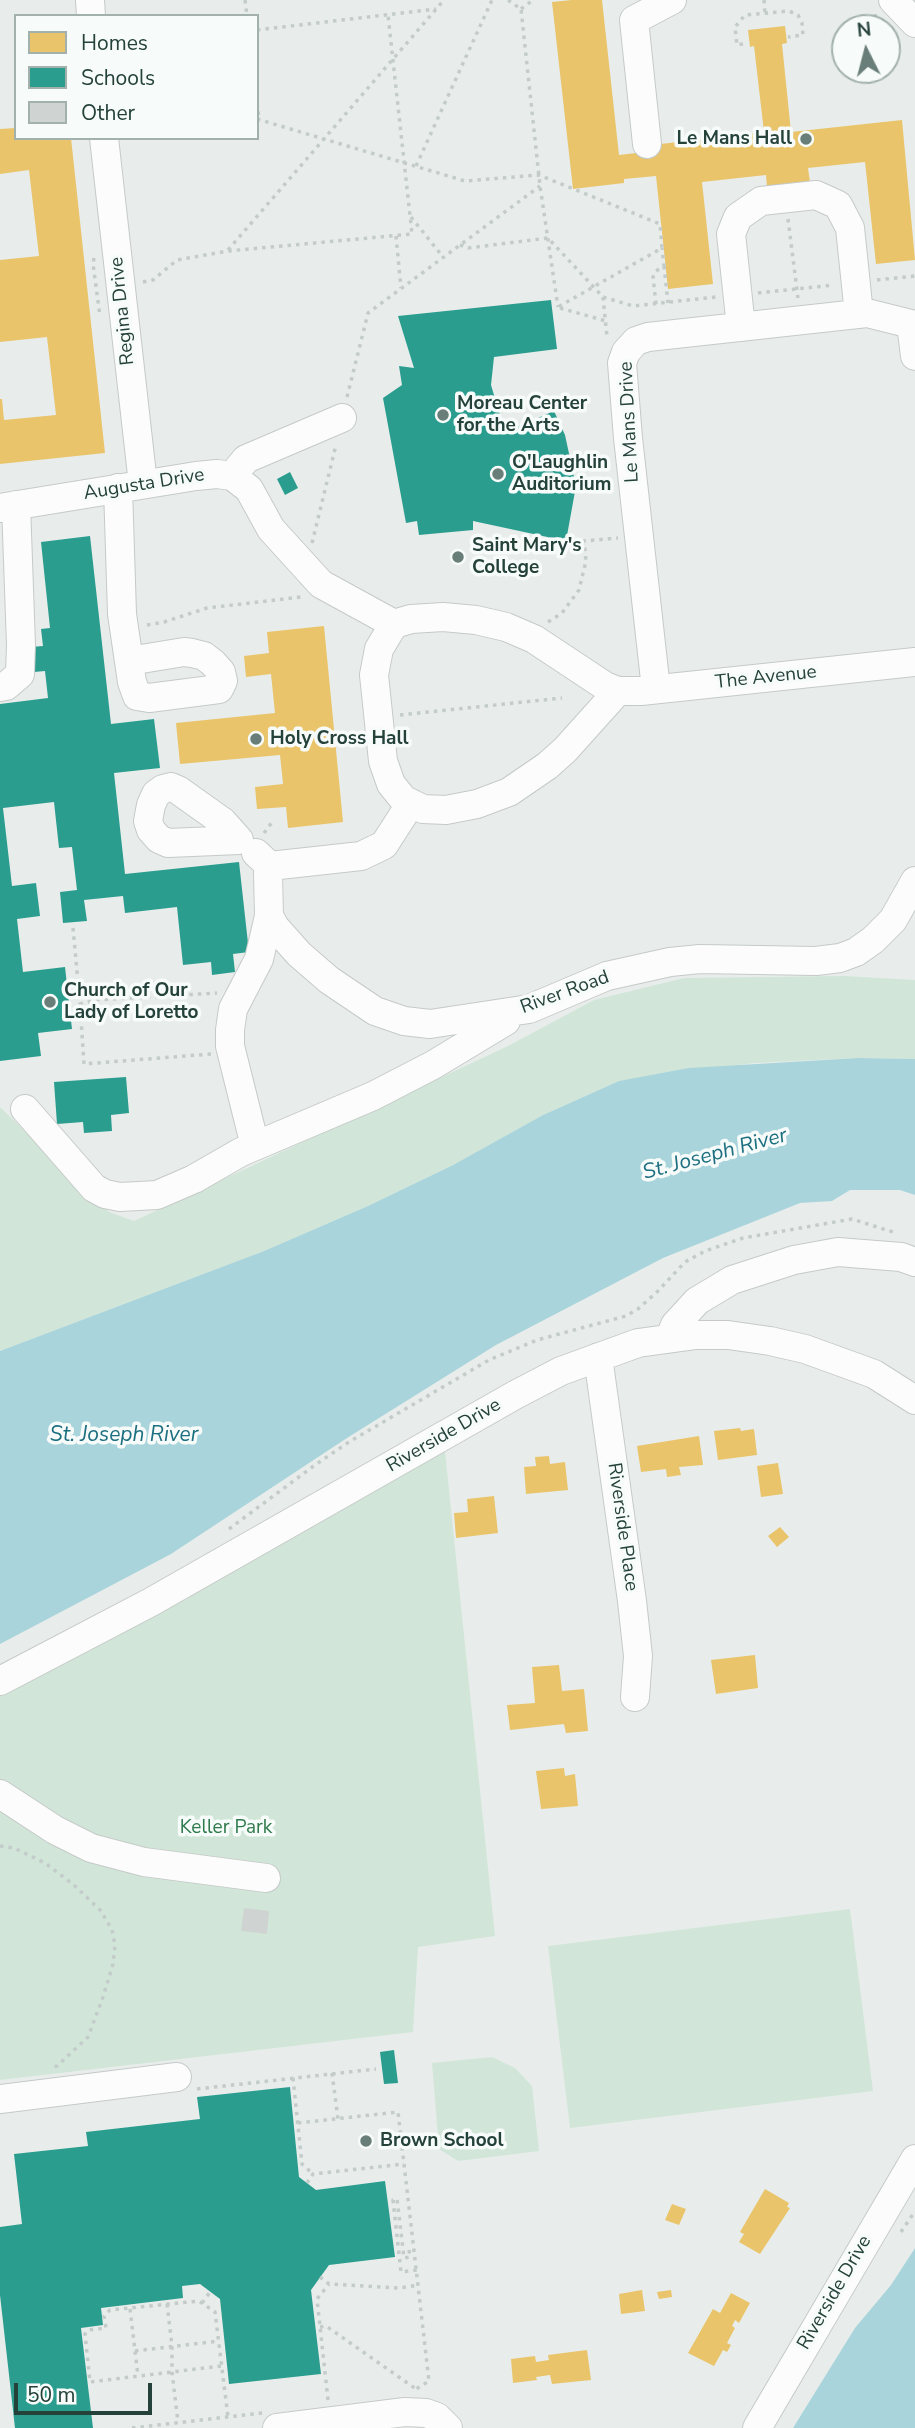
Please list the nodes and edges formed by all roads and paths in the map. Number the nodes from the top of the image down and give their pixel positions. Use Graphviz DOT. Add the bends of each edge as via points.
graph roads {
  1 [pos="444,0"];
  2 [pos="492,0"];
  3 [pos="508,0"];
  4 [pos="533,0"];
  5 [pos="672,0"];
  6 [pos="764,0"];
  7 [pos="893,0"];
  8 [pos="436,9"];
  9 [pos="521,9"];
  10 [pos="765,13"];
  11 [pos="388,15"];
  12 [pos="915,23"];
  13 [pos="259,30"];
  14 [pos="789,37"];
  15 [pos="743,44"];
  16 [pos="393,59"];
  17 [pos="259,119"];
  18 [pos="324,139"];
  19 [pos="104,140"];
  20 [pos="647,144"];
  21 [pos="404,162"];
  22 [pos="416,166"];
  23 [pos="539,176"];
  24 [pos="540,187"];
  25 [pos="786,198"];
  26 [pos="409,216"];
  27 [pos="396,236"];
  28 [pos="548,238"];
  29 [pos="460,245"];
  30 [pos="662,248"];
  31 [pos="228,251"];
  32 [pos="443,257"];
  33 [pos="664,266"];
  34 [pos="915,276"];
  35 [pos="856,282"];
  36 [pos="120,286"];
  37 [pos="401,288"];
  38 [pos="595,288"];
  39 [pos="796,289"];
  40 [pos="737,295"];
  41 [pos="603,297"];
  42 [pos="668,303"];
  43 [pos="656,304"];
  44 [pos="558,307"];
  45 [pos="859,314"];
  46 [pos="606,321"];
  47 [pos="800,321"];
  48 [pos="913,323"];
  49 [pos="741,327"];
  50 [pos="609,350"];
  51 [pos="915,356"];
  52 [pos="342,418"];
  53 [pos="232,477"];
  54 [pos="131,486"];
  55 [pos="8,506"];
  56 [pos="628,537"];
  57 [pos="306,567"];
  58 [pos="394,624"];
  59 [pos="124,628"];
  60 [pos="534,639"];
  61 [pos="129,661"];
  62 [pos="915,662"];
  63 [pos="0,687"];
  64 [pos="656,689"];
  65 [pos="618,691"];
  66 [pos="562,698"];
  67 [pos="377,717"];
  68 [pos="411,803"];
  69 [pos="273,821"];
  70 [pos="249,840"];
  71 [pos="270,866"];
  72 [pos="915,881"];
  73 [pos="269,916"];
  74 [pos="73,928"];
  75 [pos="240,993"];
  76 [pos="80,1003"];
  77 [pos="529,1009"];
  78 [pos="231,1053"];
  79 [pos="25,1109"];
  80 [pos="255,1146"];
  81 [pos="915,1262"];
  82 [pos="670,1337"];
  83 [pos="598,1357"];
  84 [pos="915,1400"];
  85 [pos="0,1681"];
  86 [pos="635,1697"];
  87 [pos="0,1794"];
  88 [pos="0,1846"];
  89 [pos="267,1878"];
  90 [pos="45,2069"];
  91 [pos="376,2069"];
  92 [pos="332,2073"];
  93 [pos="293,2078"];
  94 [pos="187,2083"];
  95 [pos="0,2099"];
  96 [pos="338,2119"];
  97 [pos="298,2123"];
  98 [pos="915,2159"];
  99 [pos="404,2164"];
  100 [pos="313,2174"];
  101 [pos="307,2183"];
  102 [pos="409,2249"];
  103 [pos="417,2270"];
  104 [pos="320,2277"];
  105 [pos="329,2284"];
  106 [pos="419,2285"];
  107 [pos="210,2292"];
  108 [pos="202,2303"];
  109 [pos="167,2304"];
  110 [pos="130,2308"];
  111 [pos="320,2327"];
  112 [pos="219,2341"];
  113 [pos="172,2346"];
  114 [pos="135,2351"];
  115 [pos="221,2366"];
  116 [pos="172,2372"];
  117 [pos="138,2376"];
  118 [pos="328,2404"];
  119 [pos="228,2417"];
  120 [pos="178,2422"];
  121 [pos="277,2428"];
  122 [pos="448,2428"];
  123 [pos="757,2428"];
  1 -- 8 [label="path"];
  2 -- 22 [label="path"];
  3 -- 9 [label="path"];
  4 -- 9 [label="path"];
  5 -- 20 [label="street" via="634,20"];
  6 -- 10 [label="path"];
  7 -- 12 [label="street"];
  8 -- 11 [label="path"];
  8 -- 16 [label="path"];
  9 -- 23 [label="path"];
  10 -- 14 [label="path" via="798,15 803,35"];
  10 -- 15 [label="path" via="739,19 737,45"];
  11 -- 13 [label="path"];
  11 -- 16 [label="path"];
  16 -- 18 [label="path"];
  16 -- 21 [label="path"];
  17 -- 18 [label="path"];
  18 -- 21 [label="path"];
  18 -- 31 [label="path"];
  19 -- 36 [label="street, Regina Drive"];
  21 -- 22 [label="path"];
  21 -- 26 [label="path"];
  22 -- 23 [label="path" via="465,181"];
  23 -- 24 [label="path"];
  23 -- 30 [label="path" via="660,224"];
  24 -- 28 [label="path"];
  24 -- 29 [label="path"];
  25 -- 35 [label="street" via="816,195 838,205 850,228"];
  25 -- 39 [label="path"];
  25 -- 40 [label="street" via="761,201 738,217 731,234"];
  26 -- 27 [label="path" via="412,234"];
  26 -- 32 [label="path"];
  27 -- 31 [label="path"];
  27 -- 37 [label="path"];
  28 -- 29 [label="path" via="468,248"];
  28 -- 38 [label="path"];
  28 -- 44 [label="path"];
  29 -- 32 [label="path"];
  30 -- 33 [label="path"];
  30 -- 38 [label="path"];
  31 -- 36 [label="path" via="177,260 153,279"];
  32 -- 37 [label="path"];
  33 -- 42 [label="path"];
  33 -- 43 [label="path" via="653,277"];
  34 -- 35 [label="path"];
  35 -- 39 [label="path"];
  35 -- 45 [label="street"];
  36 -- 54 [label="street, Regina Drive"];
  37 -- 52 [label="path" via="368,313"];
  38 -- 41 [label="path"];
  38 -- 44 [label="path"];
  39 -- 40 [label="path"];
  39 -- 47 [label="path"];
  40 -- 42 [label="path"];
  40 -- 49 [label="street"];
  41 -- 43 [label="path" via="632,306"];
  41 -- 46 [label="path"];
  42 -- 43 [label="path"];
  44 -- 46 [label="path"];
  45 -- 47 [label="street, Le Mans Drive"];
  45 -- 48 [label="street, Le Mans Drive"];
  46 -- 50 [label="path"];
  47 -- 49 [label="street, Le Mans Drive"];
  48 -- 51 [label="street, Le Mans Drive"];
  49 -- 64 [label="street, Le Mans Drive" via="648,337 636,341 622,363"];
  52 -- 53 [label="street" via="246,459"];
  52 -- 57 [label="path"];
  53 -- 54 [label="street, Augusta Drive" via="206,475"];
  53 -- 57 [label="street, Augusta Drive" via="249,489 271,529"];
  54 -- 55 [label="street, Augusta Drive"];
  54 -- 59 [label="street, Regina Drive"];
  55 -- 63 [label="street" via="20,674"];
  56 -- 60 [label="path" via="584,541 586,561 579,590 562,613 537,626"];
  57 -- 58 [label="street, Augusta Drive" via="321,584"];
  57 -- 59 [label="path" via="304,597 207,608 164,622"];
  58 -- 60 [label="street" via="443,617 476,620"];
  58 -- 67 [label="street" via="379,649 374,675"];
  59 -- 61 [label="street, Regina Drive"];
  60 -- 65 [label="street"];
  62 -- 64 [label="street, The Avenue"];
  64 -- 65 [label="street, The Avenue"];
  65 -- 68 [label="street" via="556,758 509,792 446,810 423,809"];
  66 -- 67 [label="path"];
  67 -- 68 [label="street" via="391,784"];
  68 -- 71 [label="street" via="395,831 375,851"];
  69 -- 70 [label="path"];
  70 -- 71 [label="street"];
  71 -- 73 [label="street"];
  72 -- 77 [label="street, River Road" via="893,920 873,940 840,958 670,962 607,976"];
  73 -- 75 [label="street" via="259,959"];
  73 -- 77 [label="street, River Road" via="299,954 375,1011 430,1024"];
  74 -- 76 [label="path"];
  75 -- 76 [label="path"];
  75 -- 78 [label="street" via="231,1019"];
  76 -- 78 [label="path" via="84,1064"];
  77 -- 80 [label="street" via="373,1096"];
  78 -- 80 [label="street"];
  79 -- 80 [label="street" via="94,1188 120,1197 174,1189"];
  81 -- 82 [label="street" via="838,1251 794,1260 732,1280 697,1301"];
  82 -- 83 [label="street, Riverside Drive"];
  82 -- 84 [label="street, Riverside Drive" via="728,1335 806,1349 874,1374"];
  83 -- 85 [label="street, Riverside Drive" via="515,1395 163,1595"];
  83 -- 86 [label="street, Riverside Place" via="638,1656"];
  87 -- 89 [label="street" via="91,1848 144,1862"];
  88 -- 90 [label="path" via="45,1863 101,1911 112,1930 113,1964 88,2037 57,2066"];
  91 -- 92 [label="path"];
  92 -- 93 [label="path"];
  92 -- 96 [label="path"];
  93 -- 94 [label="path"];
  93 -- 97 [label="path"];
  94 -- 95 [label="street"];
  96 -- 97 [label="path"];
  96 -- 99 [label="path" via="398,2112"];
  97 -- 100 [label="path" via="302,2164"];
  98 -- 123 [label="street, Riverside Drive"];
  99 -- 100 [label="path"];
  99 -- 103 [label="path"];
  100 -- 101 [label="path"];
  102 -- 103 [label="path" via="410,2258 404,2258 397,2199 393,2200 401,2272"];
  103 -- 106 [label="path"];
  104 -- 105 [label="path"];
  105 -- 106 [label="path"];
  105 -- 111 [label="path" via="317,2299"];
  106 -- 111 [label="path" via="429,2381 417,2391 326,2326"];
  107 -- 108 [label="path"];
  108 -- 109 [label="path"];
  108 -- 112 [label="path" via="215,2312"];
  109 -- 110 [label="path"];
  109 -- 113 [label="path"];
  110 -- 114 [label="path"];
  110 -- 117 [label="path" via="110,2310 104,2316 106,2328 85,2334 90,2382"];
  111 -- 118 [label="path"];
  112 -- 113 [label="path"];
  112 -- 115 [label="path"];
  113 -- 114 [label="path"];
  113 -- 116 [label="path"];
  114 -- 117 [label="path"];
  115 -- 116 [label="path"];
  115 -- 119 [label="path"];
  116 -- 117 [label="path"];
  116 -- 120 [label="path"];
  121 -- 122 [label="street" via="405,2413 426,2413"];
}
